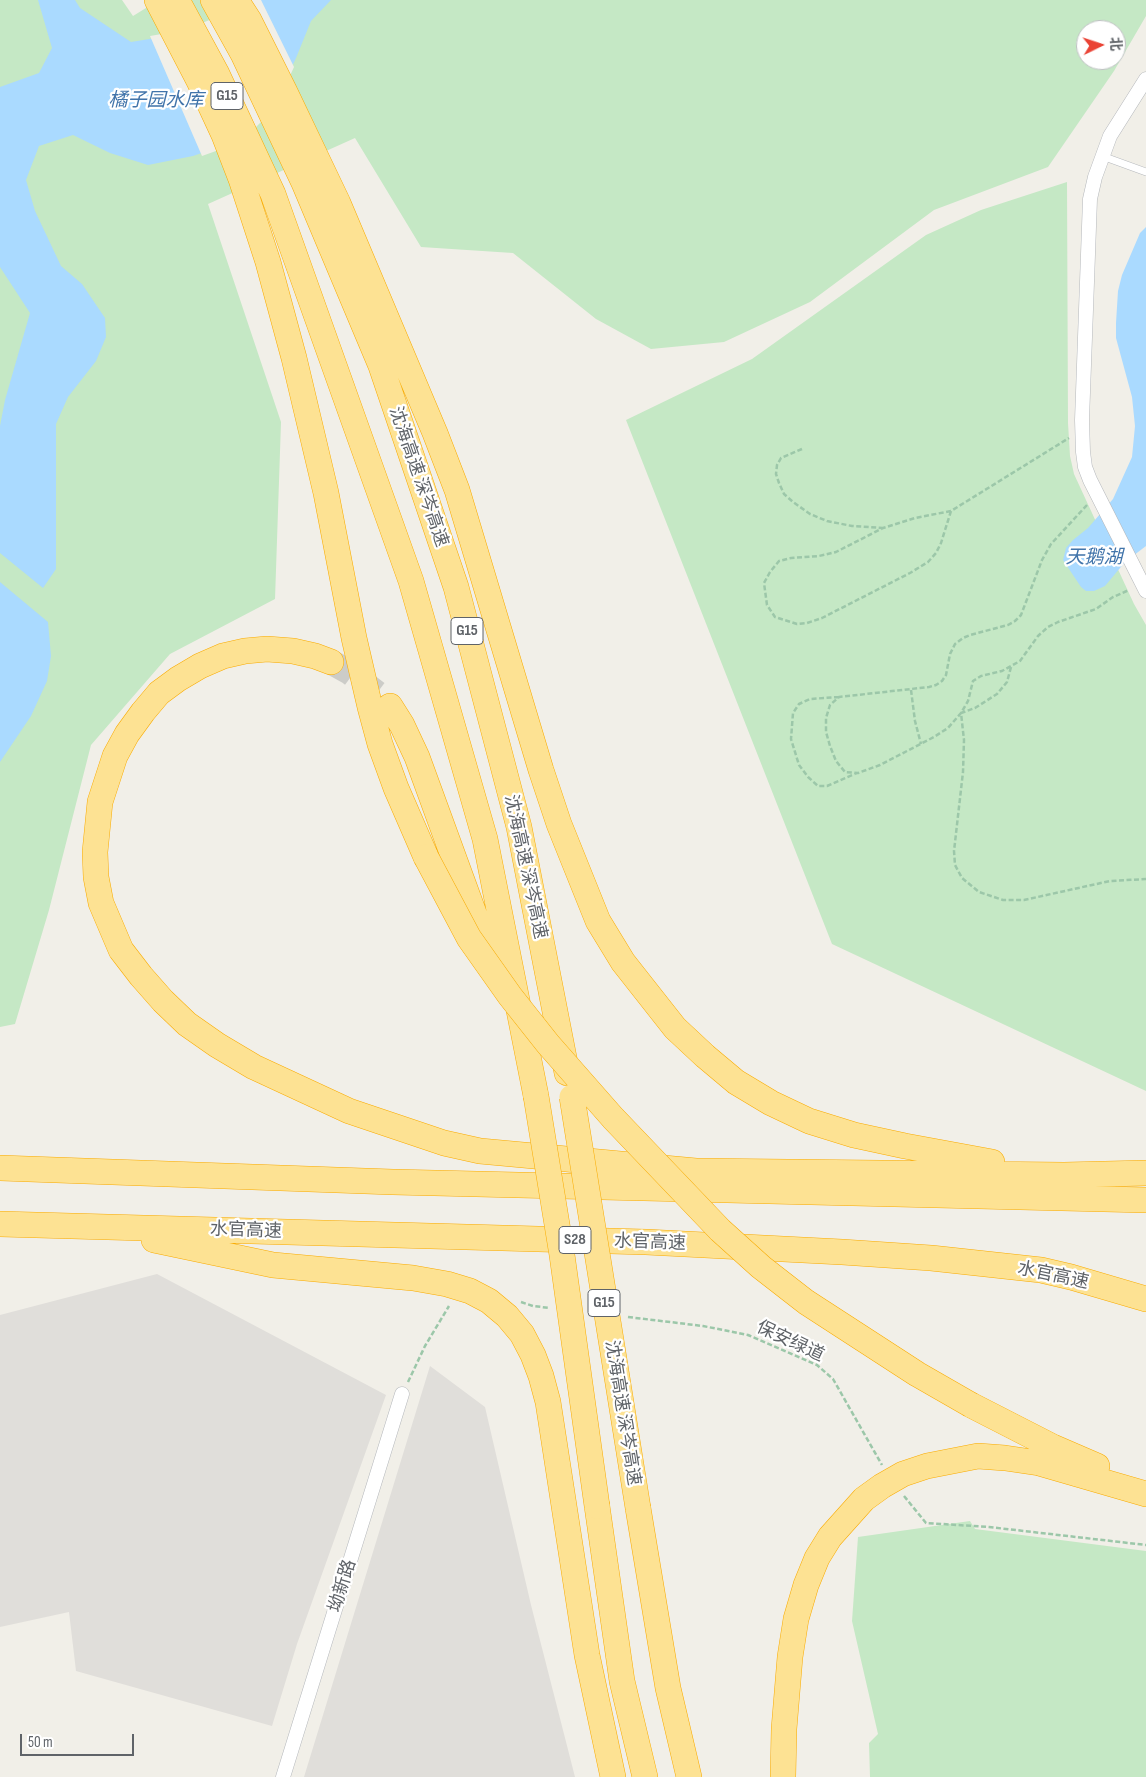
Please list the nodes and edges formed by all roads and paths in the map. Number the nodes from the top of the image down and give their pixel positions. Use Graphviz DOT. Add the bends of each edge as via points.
graph roads {
  1 [pos="157,0"];
  2 [pos="177,0"];
  3 [pos="213,0"];
  4 [pos="236,0"];
  5 [pos="1146,79"];
  6 [pos="1102,156"];
  7 [pos="1146,172"];
  8 [pos="314,179"];
  9 [pos="1082,435"];
  10 [pos="802,449"];
  11 [pos="1098,497"];
  12 [pos="951,511"];
  13 [pos="883,528"];
  14 [pos="1145,587"];
  15 [pos="331,662"];
  16 [pos="1011,667"];
  17 [pos="911,692"];
  18 [pos="839,697"];
  19 [pos="390,706"];
  20 [pos="961,713"];
  21 [pos="921,744"];
  22 [pos="858,773"];
  23 [pos="1146,879"];
  24 [pos="534,1088"];
  25 [pos="0,1168"];
  26 [pos="1146,1173"];
  27 [pos="1064,1175"];
  28 [pos="1146,1200"];
  29 [pos="0,1224"];
  30 [pos="94,1227"];
  31 [pos="1146,1299"];
  32 [pos="517,1300"];
  33 [pos="455,1303"];
  34 [pos="552,1308"];
  35 [pos="627,1317"];
  36 [pos="402,1394"];
  37 [pos="886,1470"];
  38 [pos="1146,1487"];
  39 [pos="902,1492"];
  40 [pos="1146,1494"];
  41 [pos="1146,1545"];
  42 [pos="283,1777"];
  43 [pos="613,1777"];
  44 [pos="645,1777"];
  45 [pos="689,1777"];
  46 [pos="783,1777"];
  1 -- 38 [label="highway, bridge" via="224,135 247,197 294,358 380,744 426,857 469,938 548,1044 613,1118 720,1230 761,1267 806,1302 971,1405 1053,1448"];
  2 -- 24 [label="highway, 沈海高速 深岑高速 / G15" via="217,74 272,194 411,581 484,839"];
  3 -- 8 [label="highway, 沈海高速 深岑高速 / G15"];
  4 -- 8 [label="highway" via="281,84"];
  5 -- 6 [label="street" via="1110,136"];
  6 -- 7 [label="lane"];
  6 -- 9 [label="street" via="1090,199"];
  8 -- 27 [label="highway" via="431,424 454,482 559,824 598,921 623,962 675,1028 699,1051 736,1082 771,1103 809,1121 854,1135"];
  8 -- 45 [label="highway, 沈海高速 深岑高速 / G15, bridge" via="456,587 519,827 572,1098 668,1688"];
  9 -- 11 [label="street" via="1085,467"];
  9 -- 12 [label="path" via="1068,438"];
  10 -- 13 [label="path" via="781,458 777,465 779,483 792,502 827,520"];
  11 -- 14 [label="street"];
  11 -- 17 [label="path" via="1051,544 1025,608 1015,621 963,638 950,654 942,681"];
  12 -- 13 [label="path"];
  12 -- 13 [label="path" via="936,553 910,574 807,623 797,624 775,617 767,605 764,583 778,561 836,552"];
  14 -- 16 [label="path" via="1129,590 1096,609 1048,627 1020,662"];
  15 -- 27 [label="highway" via="293,651 246,651 223,656 178,678 159,693 127,734 115,756 100,802 95,860 101,903 120,950 140,976 187,1024 217,1045 254,1067 349,1111 444,1143 480,1151 696,1171"];
  16 -- 20 [label="path" via="1007,682 997,694"];
  16 -- 20 [label="path" via="973,681"];
  17 -- 18 [label="path"];
  17 -- 21 [label="path"];
  18 -- 22 [label="path" via="830,705 826,732 836,761 845,772"];
  18 -- 22 [label="path" via="810,699 799,704 793,713 791,739 799,765 818,786 827,786"];
  19 -- 24 [label="highway" via="418,757"];
  20 -- 21 [label="path" via="948,728"];
  20 -- 23 [label="path" via="963,772 954,851 955,865 962,878 979,892 1003,900 1024,900 1110,881"];
  21 -- 22 [label="path"];
  24 -- 44 [label="highway, 沈海高速 深岑高速 / G15, bridge" via="562,1255 622,1682"];
  25 -- 28 [label="highway" via="393,1182"];
  26 -- 27 [label="highway"];
  29 -- 30 [label="highway, 水官高速 / S28"];
  30 -- 31 [label="highway, 水官高速 / S28" via="646,1242 902,1256 1041,1270"];
  30 -- 43 [label="highway" via="273,1265 446,1284 470,1291 507,1316 533,1355 548,1402 586,1655"];
  32 -- 34 [label="path"];
  33 -- 36 [label="path" via="448,1307 434,1330"];
  35 -- 37 [label="path, 保安绿道" via="748,1335 817,1365 833,1379"];
  36 -- 42 [label="street, 坳新路"];
  39 -- 41 [label="path" via="926,1523"];
  40 -- 46 [label="highway" via="1039,1463 978,1456 903,1474 864,1499 830,1537 817,1558 796,1619 784,1720"];
}
